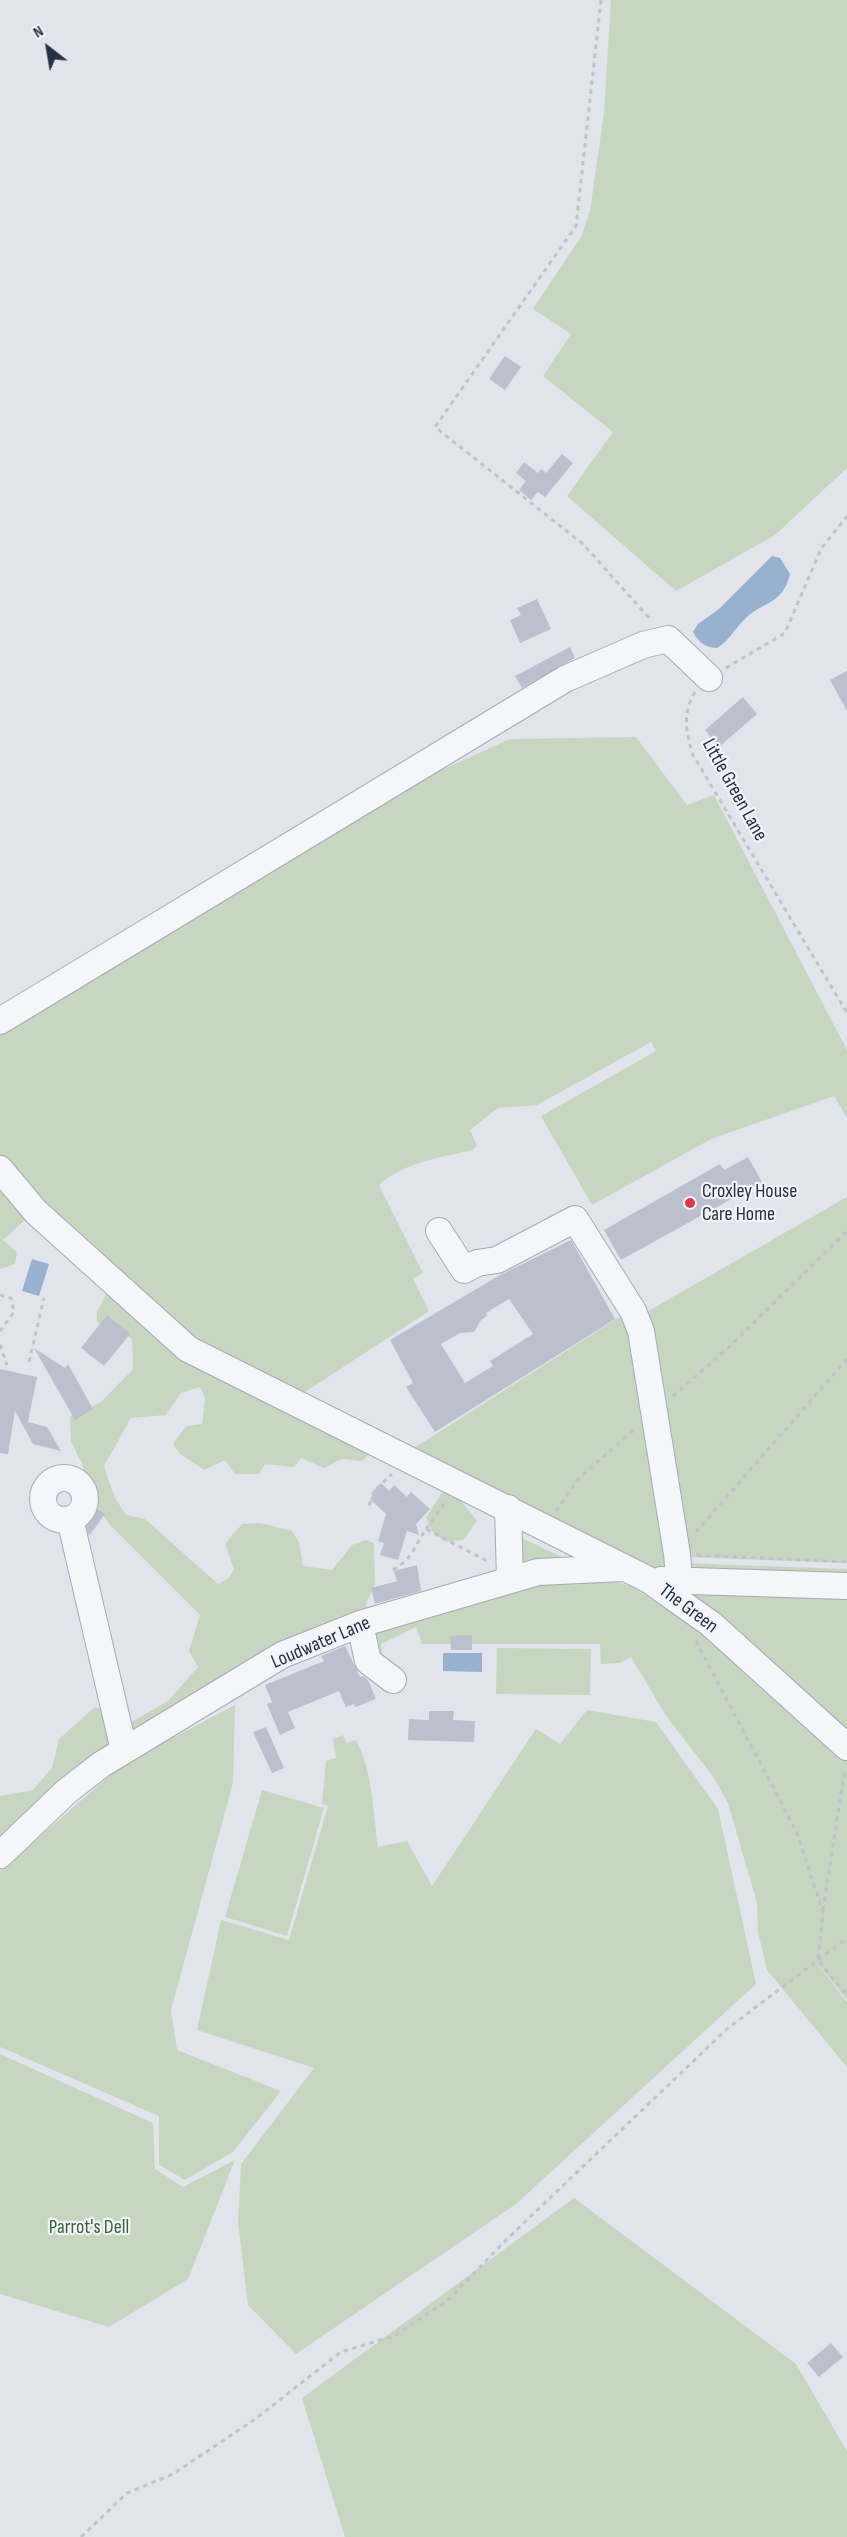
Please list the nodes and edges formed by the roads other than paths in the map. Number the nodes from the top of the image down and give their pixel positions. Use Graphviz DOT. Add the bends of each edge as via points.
graph roads {
  1 [pos="709,678"];
  2 [pos="0,1021"];
  3 [pos="0,1169"];
  4 [pos="439,1231"];
  5 [pos="508,1508"];
  6 [pos="70,1519"];
  7 [pos="678,1566"];
  8 [pos="626,1568"];
  9 [pos="510,1579"];
  10 [pos="649,1580"];
  11 [pos="847,1586"];
  12 [pos="360,1624"];
  13 [pos="393,1680"];
  14 [pos="847,1747"];
  15 [pos="124,1750"];
  16 [pos="0,1855"];
  1 -- 2 [label="street" via="668,639 643,645 565,679"];
  3 -- 5 [label="street" via="36,1212 189,1349"];
  4 -- 7 [label="street" via="464,1270 477,1263 498,1260 575,1219 633,1311 641,1331"];
  5 -- 8 [label="street"];
  5 -- 9 [label="street"];
  6 -- 15 [label="street"];
  7 -- 10 [label="street, The Green"];
  7 -- 11 [label="street, The Green"];
  8 -- 9 [label="street, Loudwater Lane" via="538,1572"];
  8 -- 10 [label="street"];
  9 -- 12 [label="street, Loudwater Lane"];
  10 -- 14 [label="street, The Green" via="711,1624"];
  12 -- 13 [label="street" via="368,1661"];
  12 -- 15 [label="street, Loudwater Lane" via="282,1656"];
  15 -- 16 [label="street, Loudwater Lane" via="67,1791"];
}
